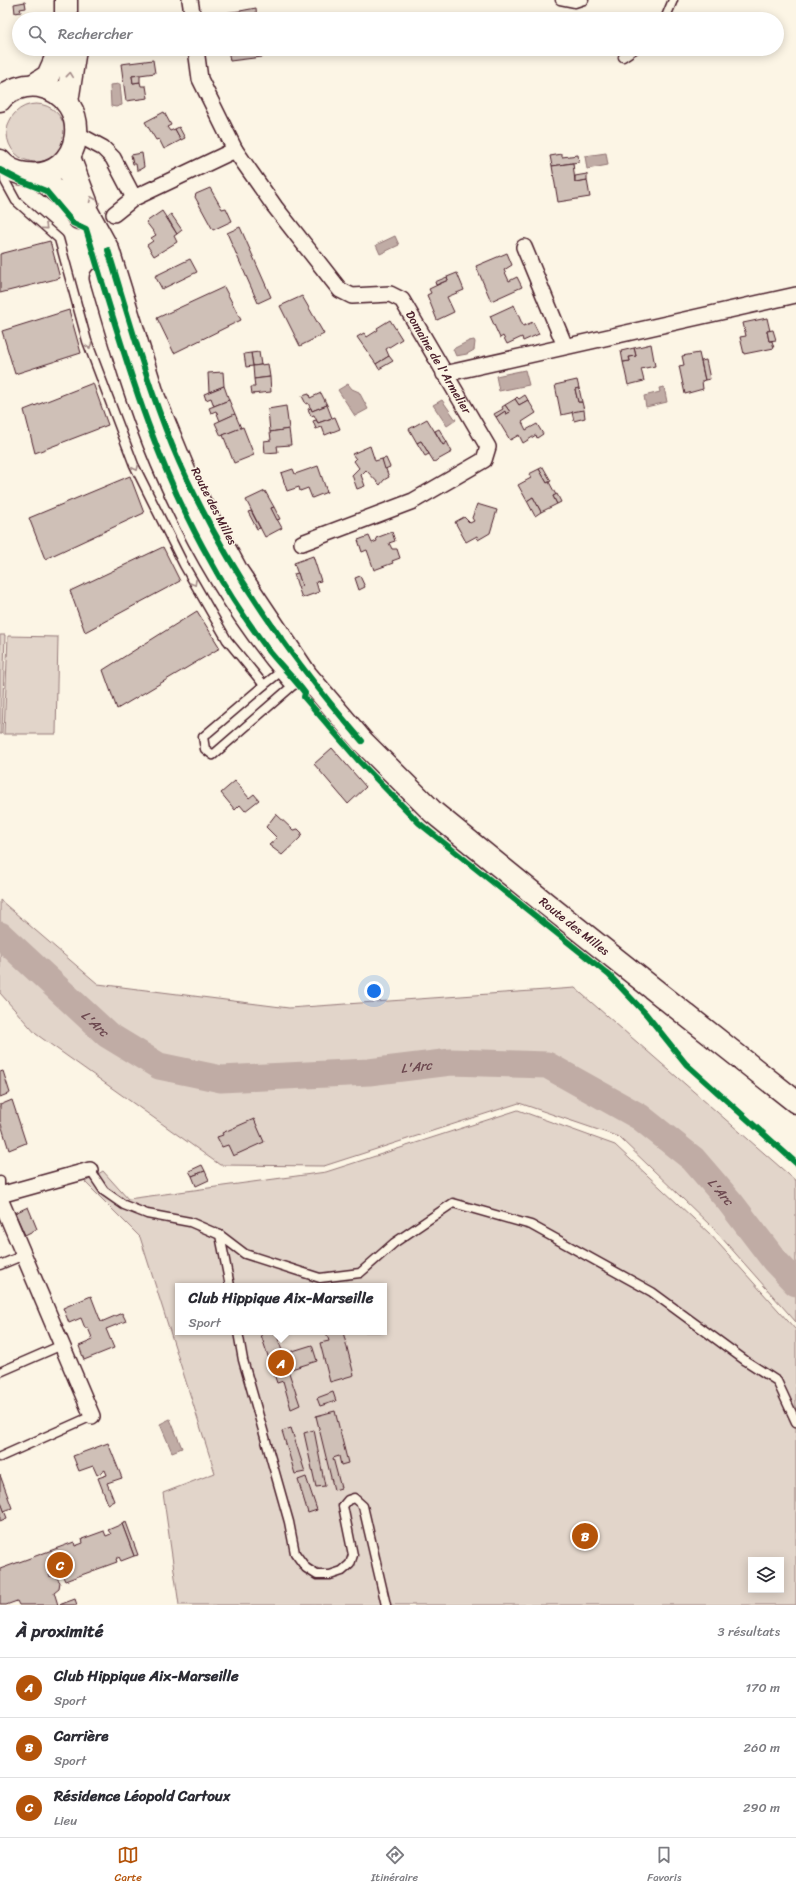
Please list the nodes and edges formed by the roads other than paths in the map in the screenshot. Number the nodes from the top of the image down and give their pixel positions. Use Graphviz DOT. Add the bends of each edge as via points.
graph roads {
  1 [pos="66,0"];
  2 [pos="80,0"];
  3 [pos="190,0"];
  4 [pos="560,0"];
  5 [pos="584,0"];
  6 [pos="673,0"];
  7 [pos="66,12"];
  8 [pos="80,12"];
  9 [pos="191,12"];
  10 [pos="668,12"];
  11 [pos="57,56"];
  12 [pos="73,56"];
  13 [pos="197,56"];
  14 [pos="34,85"];
  15 [pos="0,100"];
  16 [pos="67,102"];
  17 [pos="76,145"];
  18 [pos="235,150"];
  19 [pos="2,163"];
  20 [pos="34,175"];
  21 [pos="134,198"];
  22 [pos="114,214"];
  23 [pos="524,247"];
  24 [pos="796,295"];
  25 [pos="565,346"];
  26 [pos="444,374"];
  27 [pos="302,543"];
  28 [pos="296,671"];
  29 [pos="264,685"];
  30 [pos="796,1102"];
  31 [pos="90,1170"];
  32 [pos="0,1181"];
  33 [pos="0,1189"];
  34 [pos="0,1195"];
  35 [pos="0,1199"];
  36 [pos="220,1235"];
  37 [pos="24,1255"];
  38 [pos="0,1265"];
  39 [pos="229,1283"];
  40 [pos="239,1335"];
  41 [pos="62,1345"];
  42 [pos="0,1372"];
  43 [pos="92,1416"];
  44 [pos="796,1422"];
  45 [pos="0,1457"];
  46 [pos="386,1605"];
  1 -- 7 [label="main road"];
  2 -- 8 [label="main road"];
  3 -- 9 [label="street"];
  4 -- 5 [label="lane" via="575,3"];
  6 -- 10 [label="lane"];
  11 -- 14 [label="main road" via="48,76"];
  16 -- 12 [label="main road, one-way"];
  13 -- 18 [label="street, Domaine de l'Armelier" via="200,79"];
  14 -- 15 [label="main road" via="17,88"];
  14 -- 16 [label="main road" via="52,90"];
  16 -- 17 [label="main road, Route des Milles" via="75,117"];
  17 -- 20 [label="main road" via="53,170"];
  17 -- 21 [label="street" via="103,148 114,158"];
  28 -- 17 [label="main road, Route des Milles, one-way" via="237,572 189,483 154,398 108,250 74,186"];
  18 -- 21 [label="street"];
  18 -- 26 [label="street, Domaine de l'Armelier" via="275,207 340,290 352,296 390,294 402,300"];
  19 -- 20 [label="main road" via="19,173"];
  19 -- 29 [label="lane, one-way" via="5,181 16,201 59,239 87,341 134,465 184,565 227,640"];
  20 -- 28 [label="main road, Route des Milles" via="55,189 72,207 86,229 140,404 168,475 210,561 249,624"];
  21 -- 22 [label="street"];
  23 -- 25 [label="street"];
  24 -- 25 [label="street"];
  25 -- 26 [label="street"];
  26 -- 27 [label="street, Domaine de l'Armelier" via="488,447 484,460 413,502"];
  28 -- 29 [label="lane"];
  28 -- 29 [label="lane" via="214,755 205,749 203,737"];
  28 -- 30 [label="main road, Route des Milles" via="433,812"];
  31 -- 34 [label="street"];
  31 -- 36 [label="lane" via="104,1191 124,1205 147,1214 190,1222"];
  32 -- 33 [label="lane"];
  35 -- 37 [label="street"];
  36 -- 39 [label="lane"];
  36 -- 44 [label="lane" via="245,1254 320,1278 360,1273 394,1243 453,1203 531,1224 652,1292 777,1381"];
  37 -- 38 [label="lane"];
  37 -- 41 [label="street"];
  40 -- 46 [label="lane" via="295,1552 306,1568 317,1575 330,1575 342,1571 350,1564 353,1555 343,1506 354,1498 363,1506"];
  41 -- 42 [label="lane"];
  41 -- 43 [label="street"];
  43 -- 45 [label="lane"];
}
